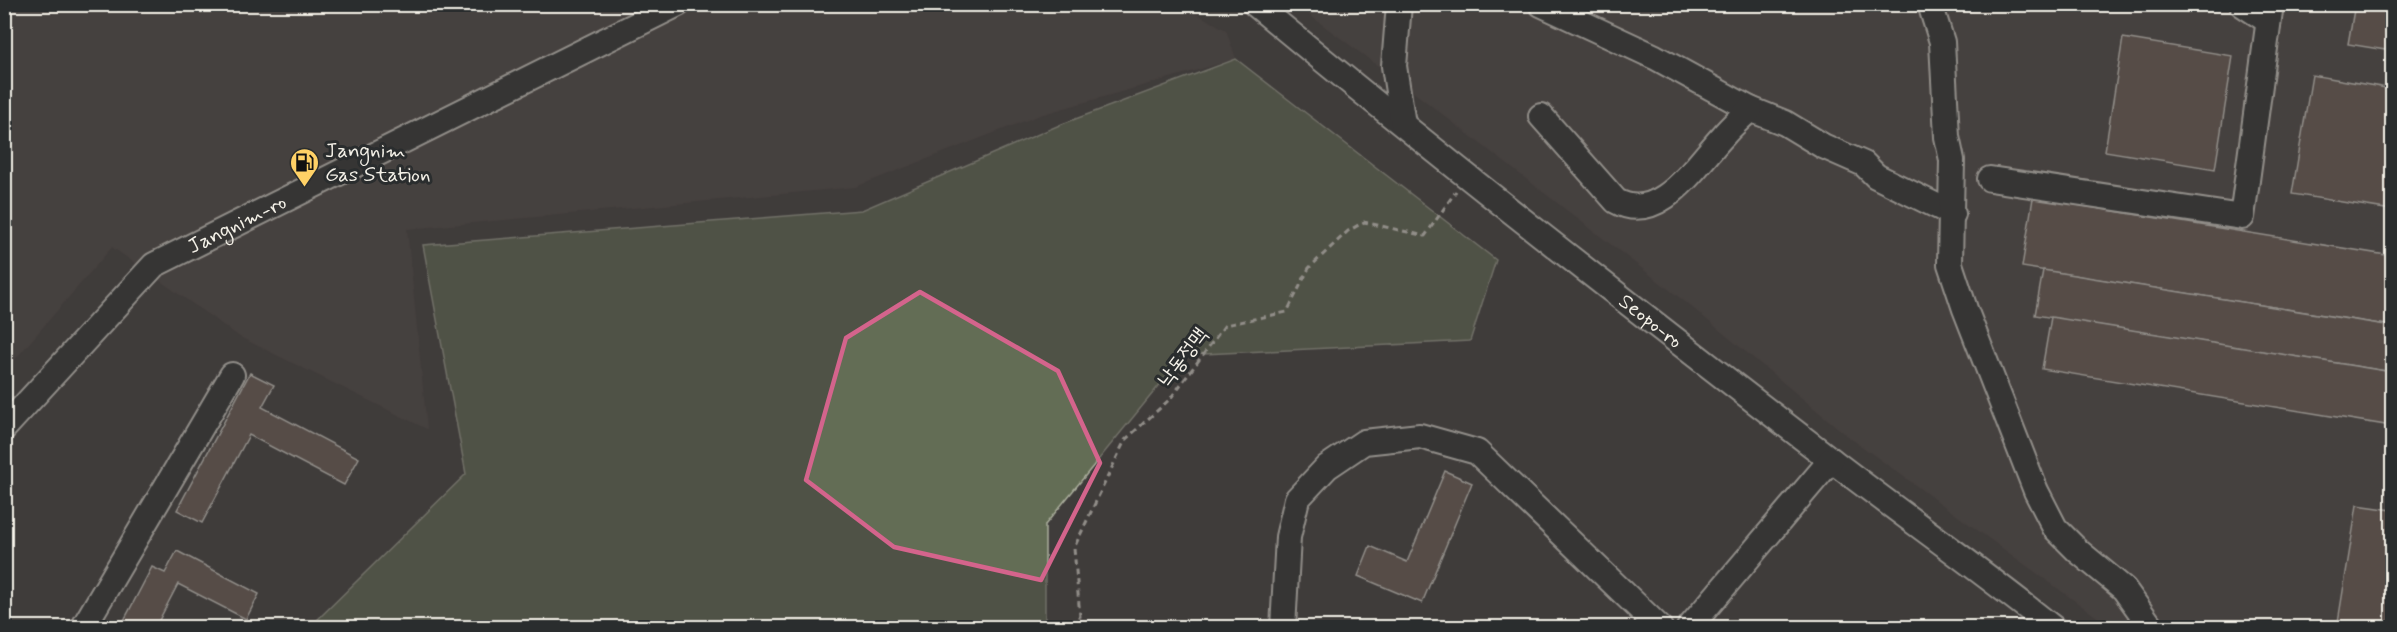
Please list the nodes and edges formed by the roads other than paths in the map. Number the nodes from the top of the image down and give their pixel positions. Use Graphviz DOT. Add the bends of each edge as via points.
graph roads {
  1 [pos="1255,4"];
  2 [pos="1399,4"];
  3 [pos="1540,4"];
  4 [pos="1930,4"];
  5 [pos="2242,4"];
  6 [pos="677,5"];
  7 [pos="2269,13"];
  8 [pos="1750,109"];
  9 [pos="1541,116"];
  10 [pos="1403,124"];
  11 [pos="1990,178"];
  12 [pos="1953,214"];
  13 [pos="232,375"];
  14 [pos="4,428"];
  15 [pos="1831,460"];
  16 [pos="83,627"];
  17 [pos="1283,627"];
  18 [pos="1660,627"];
  19 [pos="1689,627"];
  20 [pos="2053,627"];
  21 [pos="2152,627"];
  1 -- 10 [label="street, Seopo-ro"];
  2 -- 10 [label="street" via="1394,66"];
  3 -- 8 [label="street" via="1655,57"];
  4 -- 12 [label="street" via="1941,42"];
  5 -- 7 [label="street"];
  6 -- 14 [label="street, Jangnim-ro" via="154,265"];
  7 -- 11 [label="street" via="2242,218"];
  8 -- 9 [label="street" via="1721,137 1694,173 1671,191 1642,206 1629,208 1616,201"];
  8 -- 12 [label="street" via="1785,123 1864,164 1876,176"];
  10 -- 15 [label="street, Seopo-ro"];
  12 -- 21 [label="street" via="1950,264 2036,491 2055,528 2124,589"];
  13 -- 16 [label="street"];
  15 -- 19 [label="street"];
  15 -- 20 [label="street, Seopo-ro"];
  17 -- 18 [label="street" via="1288,537 1298,499 1327,467 1364,442 1420,436 1477,453"];
}
